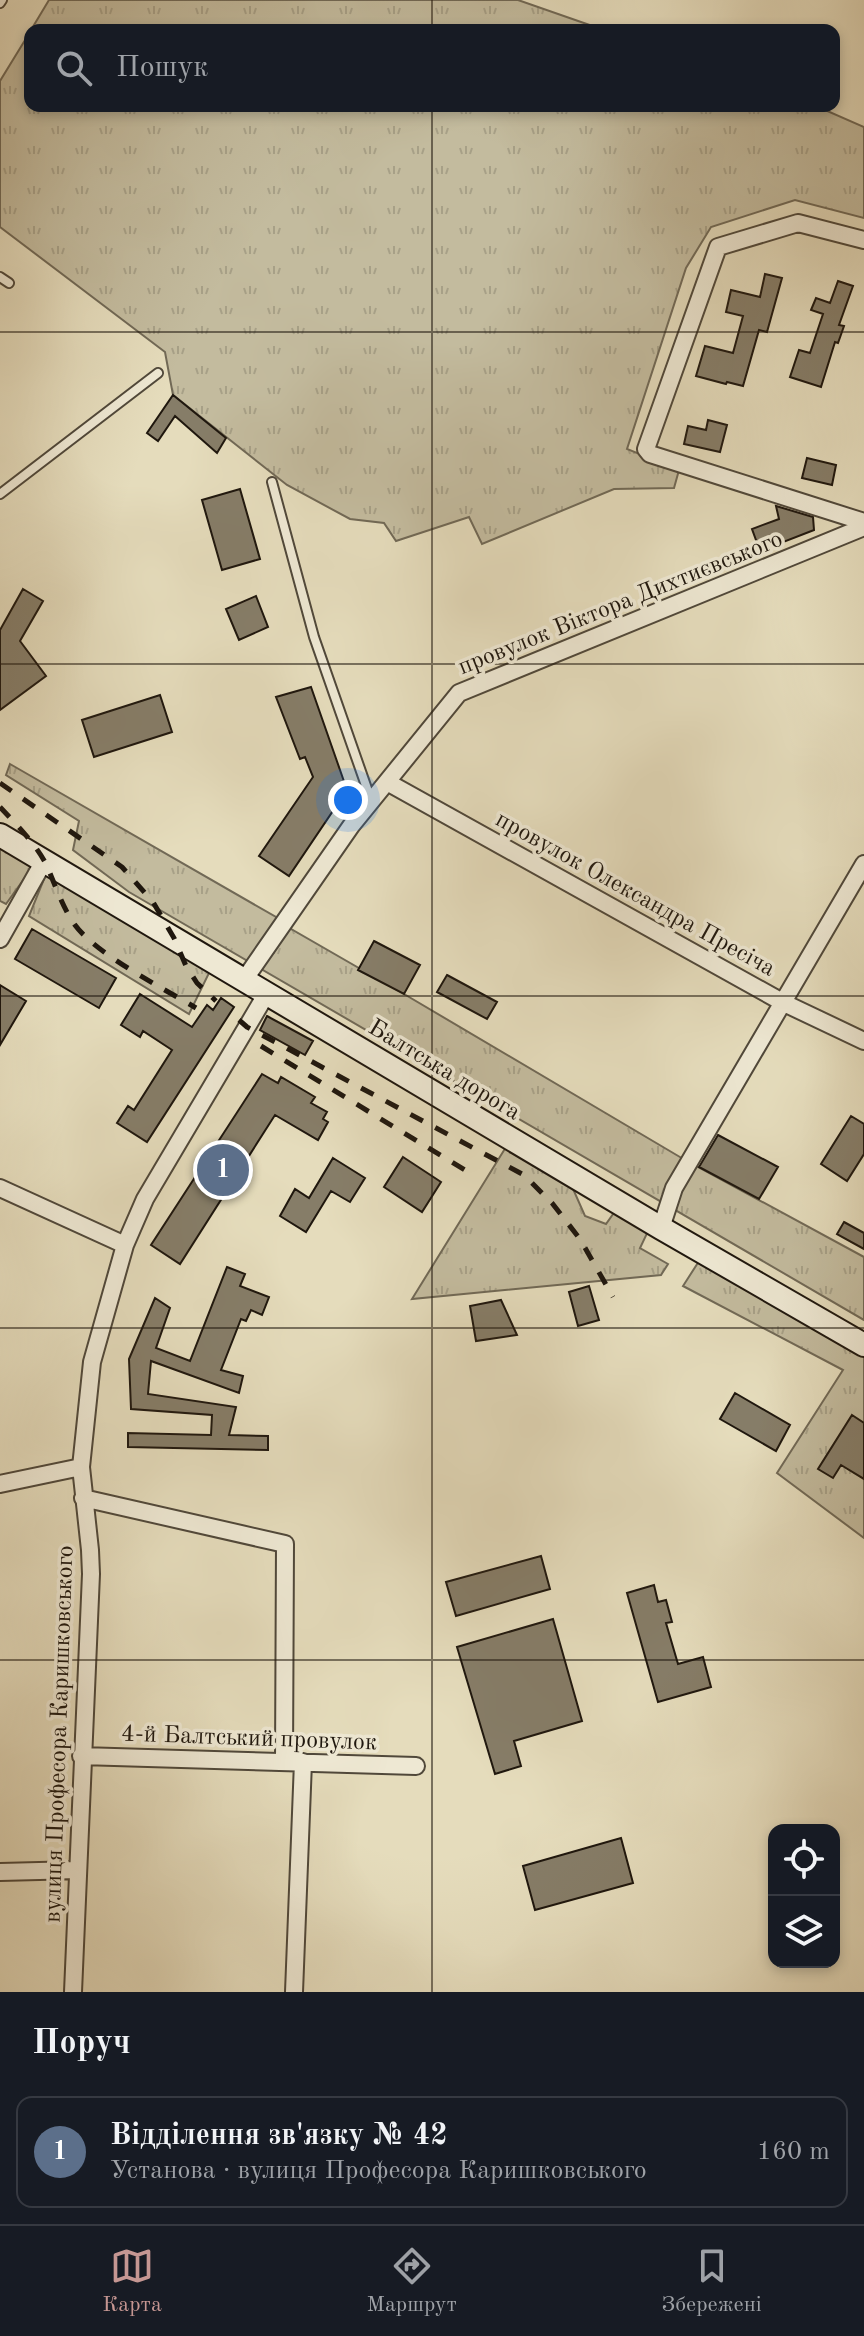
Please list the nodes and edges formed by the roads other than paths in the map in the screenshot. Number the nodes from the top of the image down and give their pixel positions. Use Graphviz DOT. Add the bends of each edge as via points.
graph roads {
  1 [pos="864,240"];
  2 [pos="0,277"];
  3 [pos="9,283"];
  4 [pos="158,373"];
  5 [pos="272,482"];
  6 [pos="0,494"];
  7 [pos="864,525"];
  8 [pos="387,782"];
  9 [pos="371,801"];
  10 [pos="0,835"];
  11 [pos="44,861"];
  12 [pos="864,864"];
  13 [pos="0,939"];
  14 [pos="244,980"];
  15 [pos="267,993"];
  16 [pos="784,1003"];
  17 [pos="864,1041"];
  18 [pos="0,1188"];
  19 [pos="661,1228"];
  20 [pos="125,1245"];
  21 [pos="864,1345"];
  22 [pos="81,1467"];
  23 [pos="0,1484"];
  24 [pos="83,1498"];
  25 [pos="81,1756"];
  26 [pos="284,1761"];
  27 [pos="303,1762"];
  28 [pos="416,1766"];
  29 [pos="78,1870"];
  30 [pos="0,1872"];
  31 [pos="73,1992"];
  32 [pos="294,1992"];
  1 -- 7 [label="street" via="798,223 718,247 646,449"];
  2 -- 3 [label="lane"];
  4 -- 6 [label="lane"];
  5 -- 9 [label="lane" via="314,637"];
  7 -- 8 [label="street, провулок Віктора Дихтиєвського" via="459,693"];
  8 -- 9 [label="street, провулок Віктора Дихтиєвського"];
  8 -- 16 [label="street, провулок Олександра Пресіча"];
  9 -- 14 [label="street, провулок Віктора Дихтиєвського"];
  10 -- 11 [label="main road, Балтська дорога"];
  11 -- 13 [label="street"];
  11 -- 14 [label="main road, Балтська дорога"];
  12 -- 16 [label="street"];
  14 -- 15 [label="main road, Балтська дорога"];
  15 -- 19 [label="main road, Балтська дорога"];
  15 -- 20 [label="street, вулиця Професора Каришковського" via="145,1199"];
  16 -- 17 [label="street, провулок Олександра Пресіча"];
  16 -- 19 [label="street" via="674,1188"];
  18 -- 20 [label="street"];
  19 -- 21 [label="main road, Балтська дорога"];
  20 -- 22 [label="street, вулиця Професора Каришковського" via="92,1362"];
  22 -- 23 [label="street"];
  22 -- 24 [label="street, вулиця Професора Каришковського"];
  24 -- 25 [label="street, вулиця Професора Каришковського" via="91,1574"];
  24 -- 26 [label="street" via="285,1544"];
  25 -- 26 [label="street, 4-й Балтський провулок"];
  25 -- 29 [label="street, вулиця Професора Каришковського"];
  26 -- 27 [label="street, 4-й Балтський провулок"];
  27 -- 28 [label="street, 4-й Балтський провулок"];
  27 -- 32 [label="street"];
  29 -- 30 [label="street"];
  29 -- 31 [label="street, вулиця Професора Каришковського"];
}
